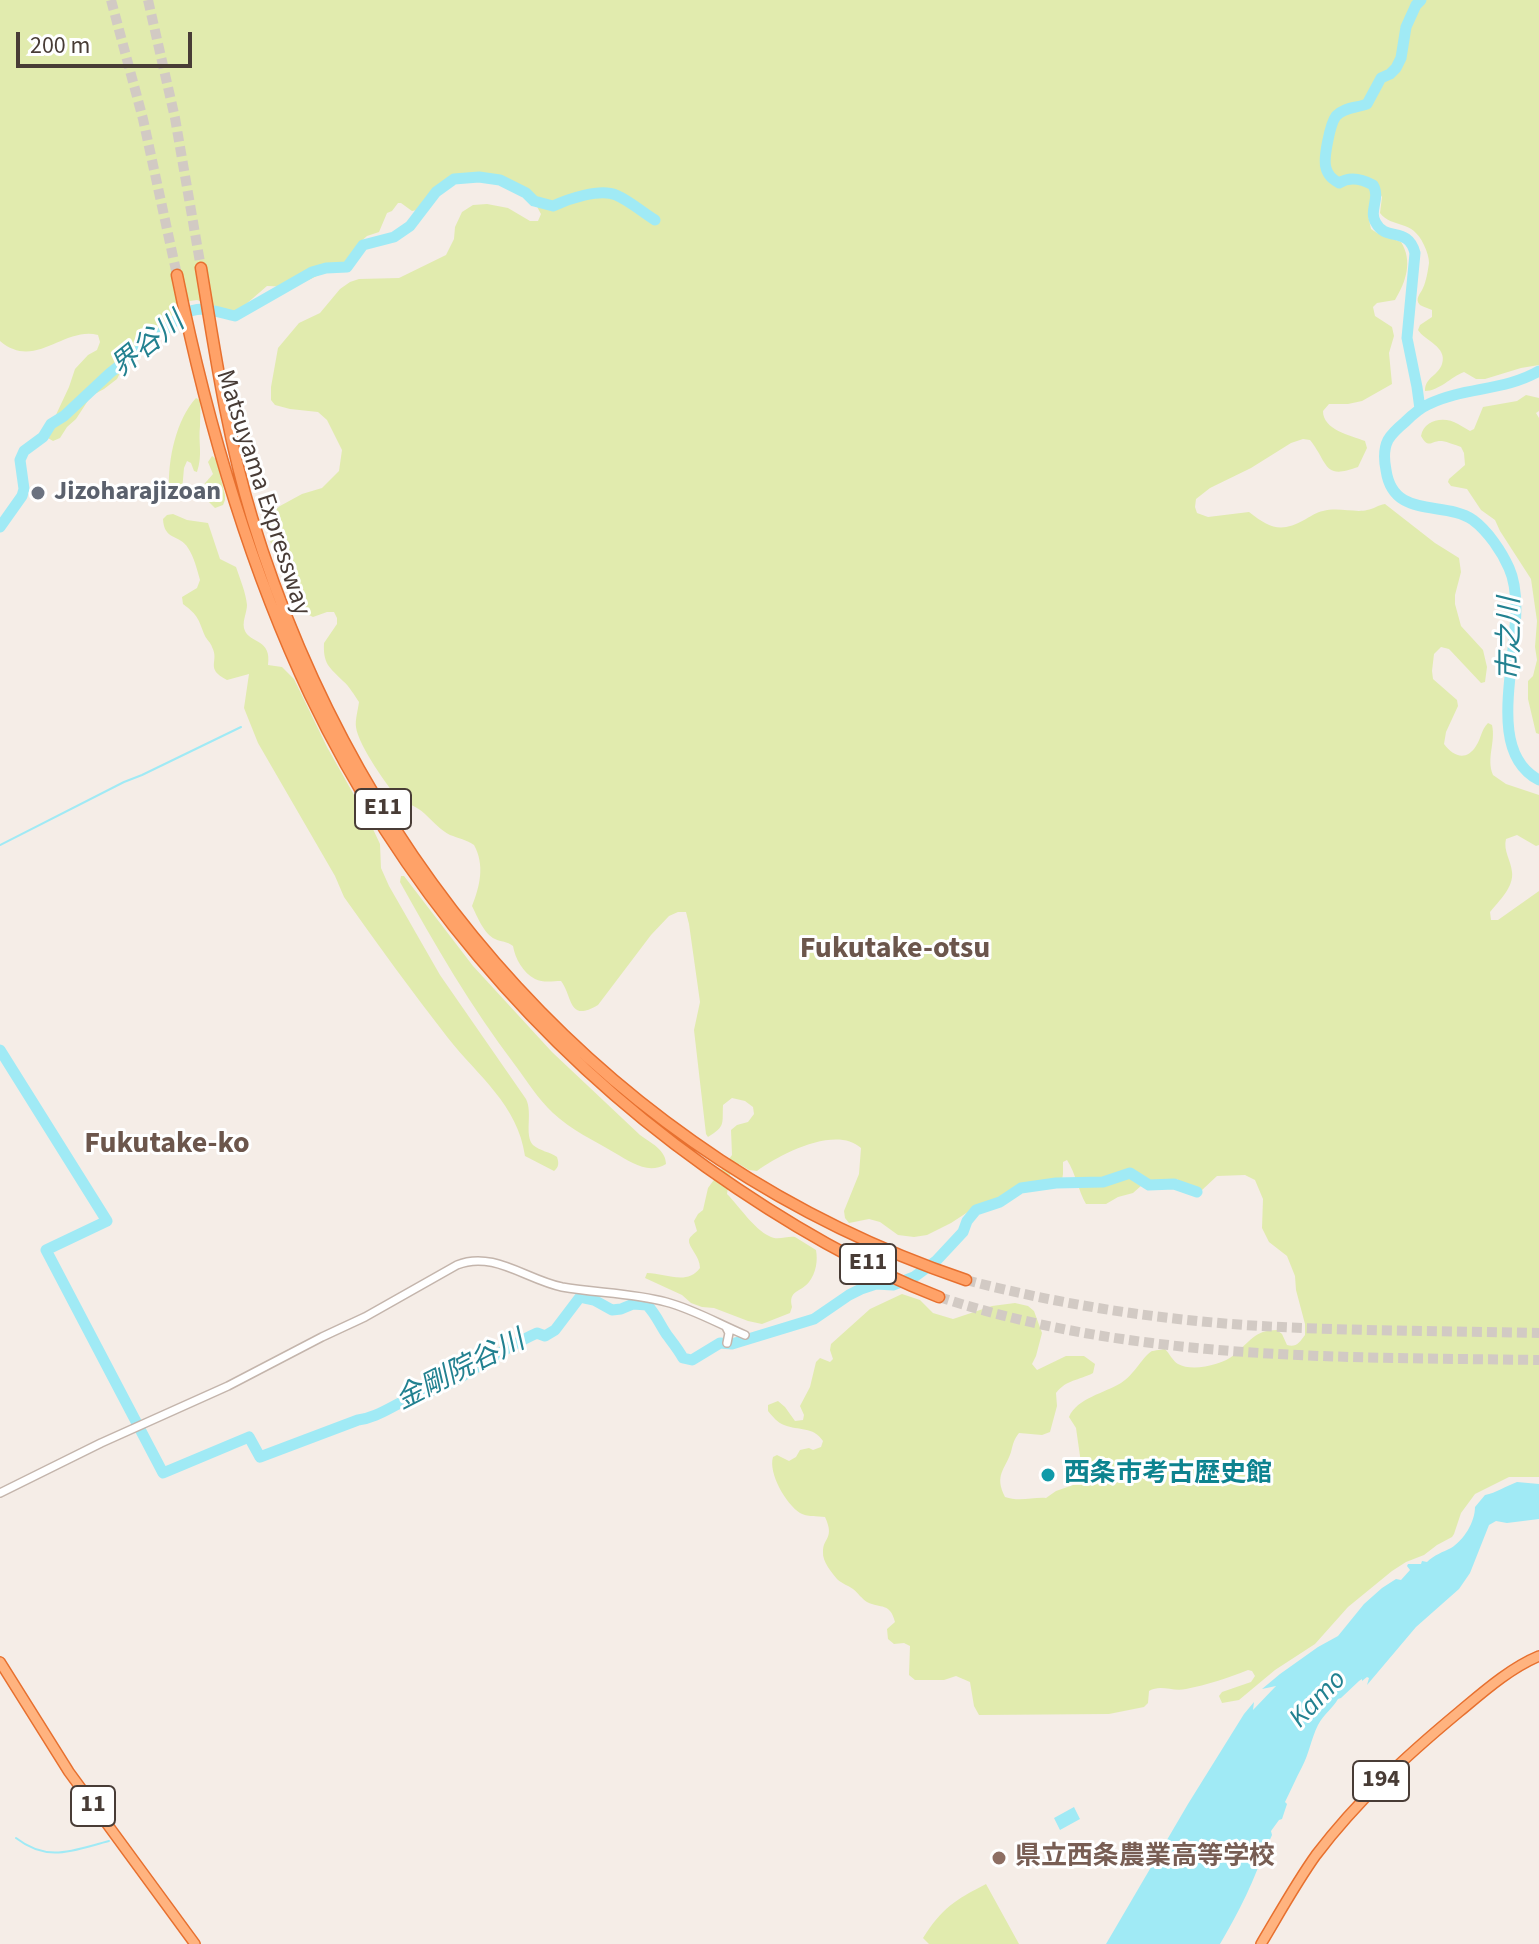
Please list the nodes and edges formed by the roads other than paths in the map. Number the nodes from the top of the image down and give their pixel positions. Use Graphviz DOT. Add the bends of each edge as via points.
graph roads {
  1 [pos="201,268"];
  2 [pos="177,275"];
  3 [pos="961,1278"];
  4 [pos="936,1296"];
  5 [pos="724,1326"];
  6 [pos="745,1335"];
  7 [pos="727,1343"];
  8 [pos="0,1493"];
  9 [pos="1539,1656"];
  10 [pos="0,1662"];
  11 [pos="195,1944"];
  12 [pos="1261,1944"];
  1 -- 3 [label="highway, Matsuyama Expressway / E11" via="243,485 278,595 342,740 453,911 571,1042 651,1112 738,1173 840,1229"];
  2 -- 4 [label="highway, Matsuyama Expressway / E11" via="211,417 255,560 297,665 388,835 458,932 526,1011 613,1094 682,1150 805,1232"];
  5 -- 6 [label="street"];
  5 -- 7 [label="street"];
  5 -- 8 [label="street" via="666,1302 561,1287 473,1260 228,1386"];
  9 -- 12 [label="highway, 194" via="1471,1702 1392,1769 1314,1858"];
  10 -- 11 [label="highway, 11" via="75,1781"];
}
